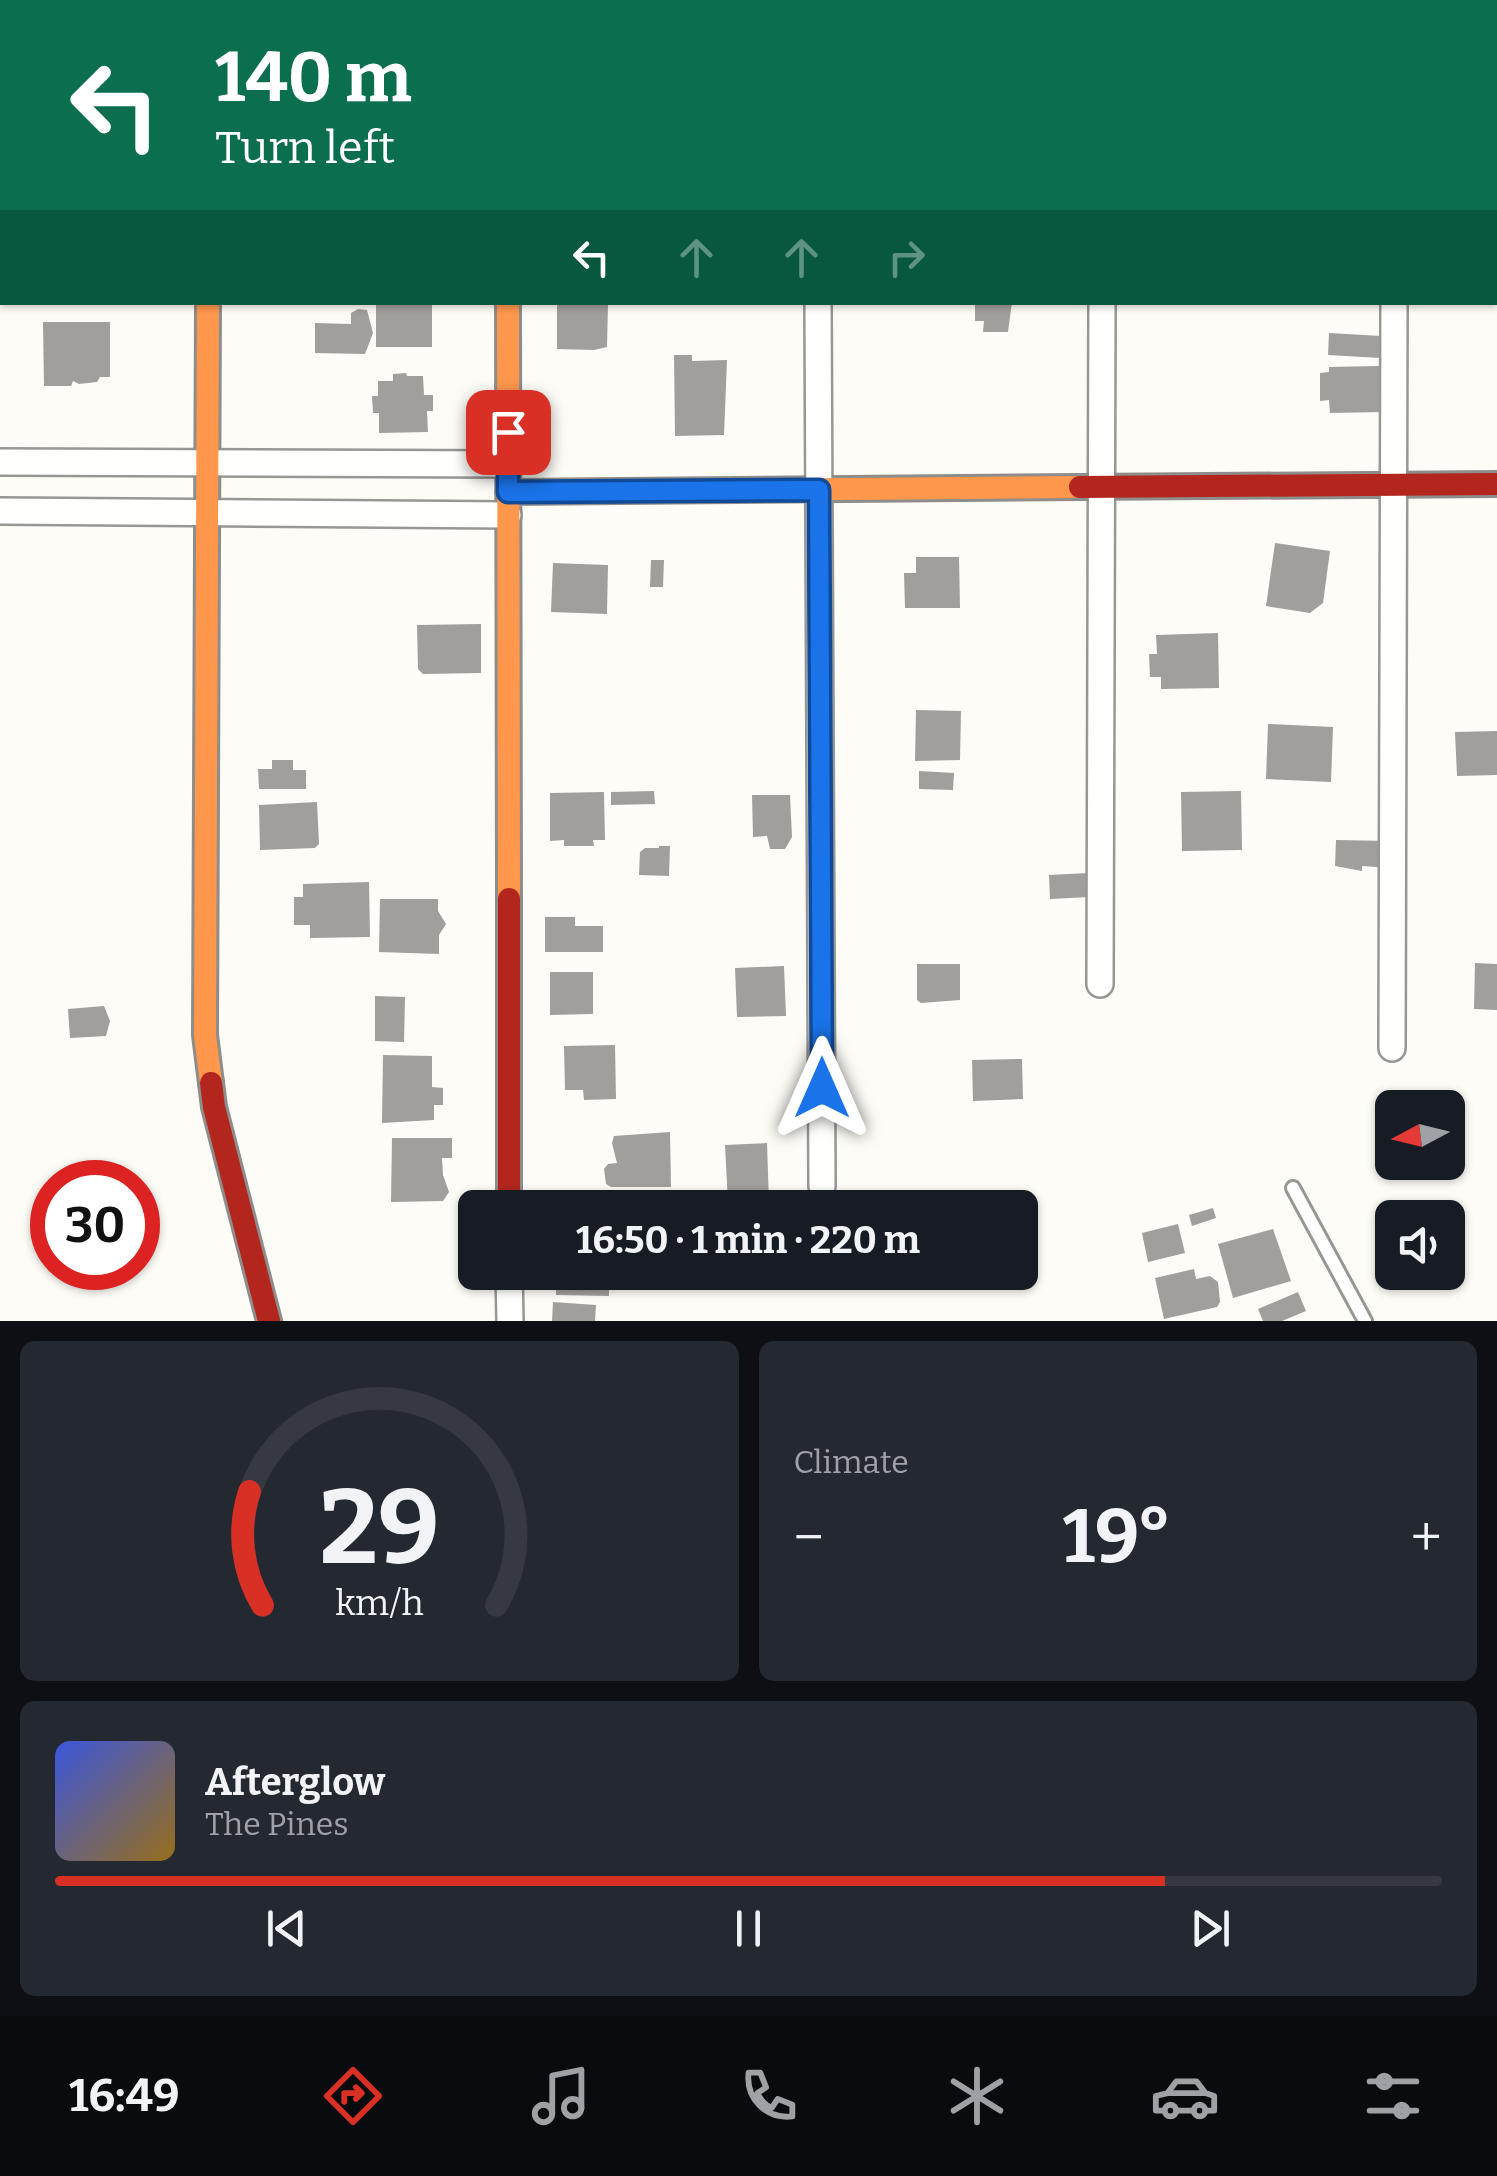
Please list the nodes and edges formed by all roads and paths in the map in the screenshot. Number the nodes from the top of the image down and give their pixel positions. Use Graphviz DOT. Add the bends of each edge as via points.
graph roads {
  1 [pos="208,305"];
  2 [pos="508,305"];
  3 [pos="818,305"];
  4 [pos="1102,305"];
  5 [pos="1394,305"];
  6 [pos="0,462"];
  7 [pos="208,463"];
  8 [pos="508,464"];
  9 [pos="1497,484"];
  10 [pos="1394,485"];
  11 [pos="1101,487"];
  12 [pos="819,490"];
  13 [pos="508,503"];
  14 [pos="0,511"];
  15 [pos="208,512"];
  16 [pos="1100,984"];
  17 [pos="1392,1048"];
  18 [pos="822,1186"];
  19 [pos="1294,1188"];
  20 [pos="509,1190"];
  21 [pos="510,1290"];
  22 [pos="269,1321"];
  23 [pos="510,1321"];
  24 [pos="1365,1321"];
  1 -- 7 [label="street"];
  2 -- 8 [label="street"];
  3 -- 12 [label="street"];
  4 -- 11 [label="street"];
  5 -- 10 [label="street"];
  6 -- 7 [label="street"];
  7 -- 8 [label="street"];
  7 -- 15 [label="street"];
  8 -- 13 [label="street"];
  9 -- 10 [label="street"];
  10 -- 11 [label="street"];
  10 -- 17 [label="street"];
  11 -- 12 [label="street"];
  11 -- 16 [label="street"];
  12 -- 13 [label="street"];
  12 -- 18 [label="street"];
  13 -- 15 [label="street"];
  13 -- 20 [label="street"];
  14 -- 15 [label="street"];
  15 -- 22 [label="street" via="206,1035 214,1106"];
  19 -- 24 [label="lane"];
  21 -- 23 [label="street"];
}
